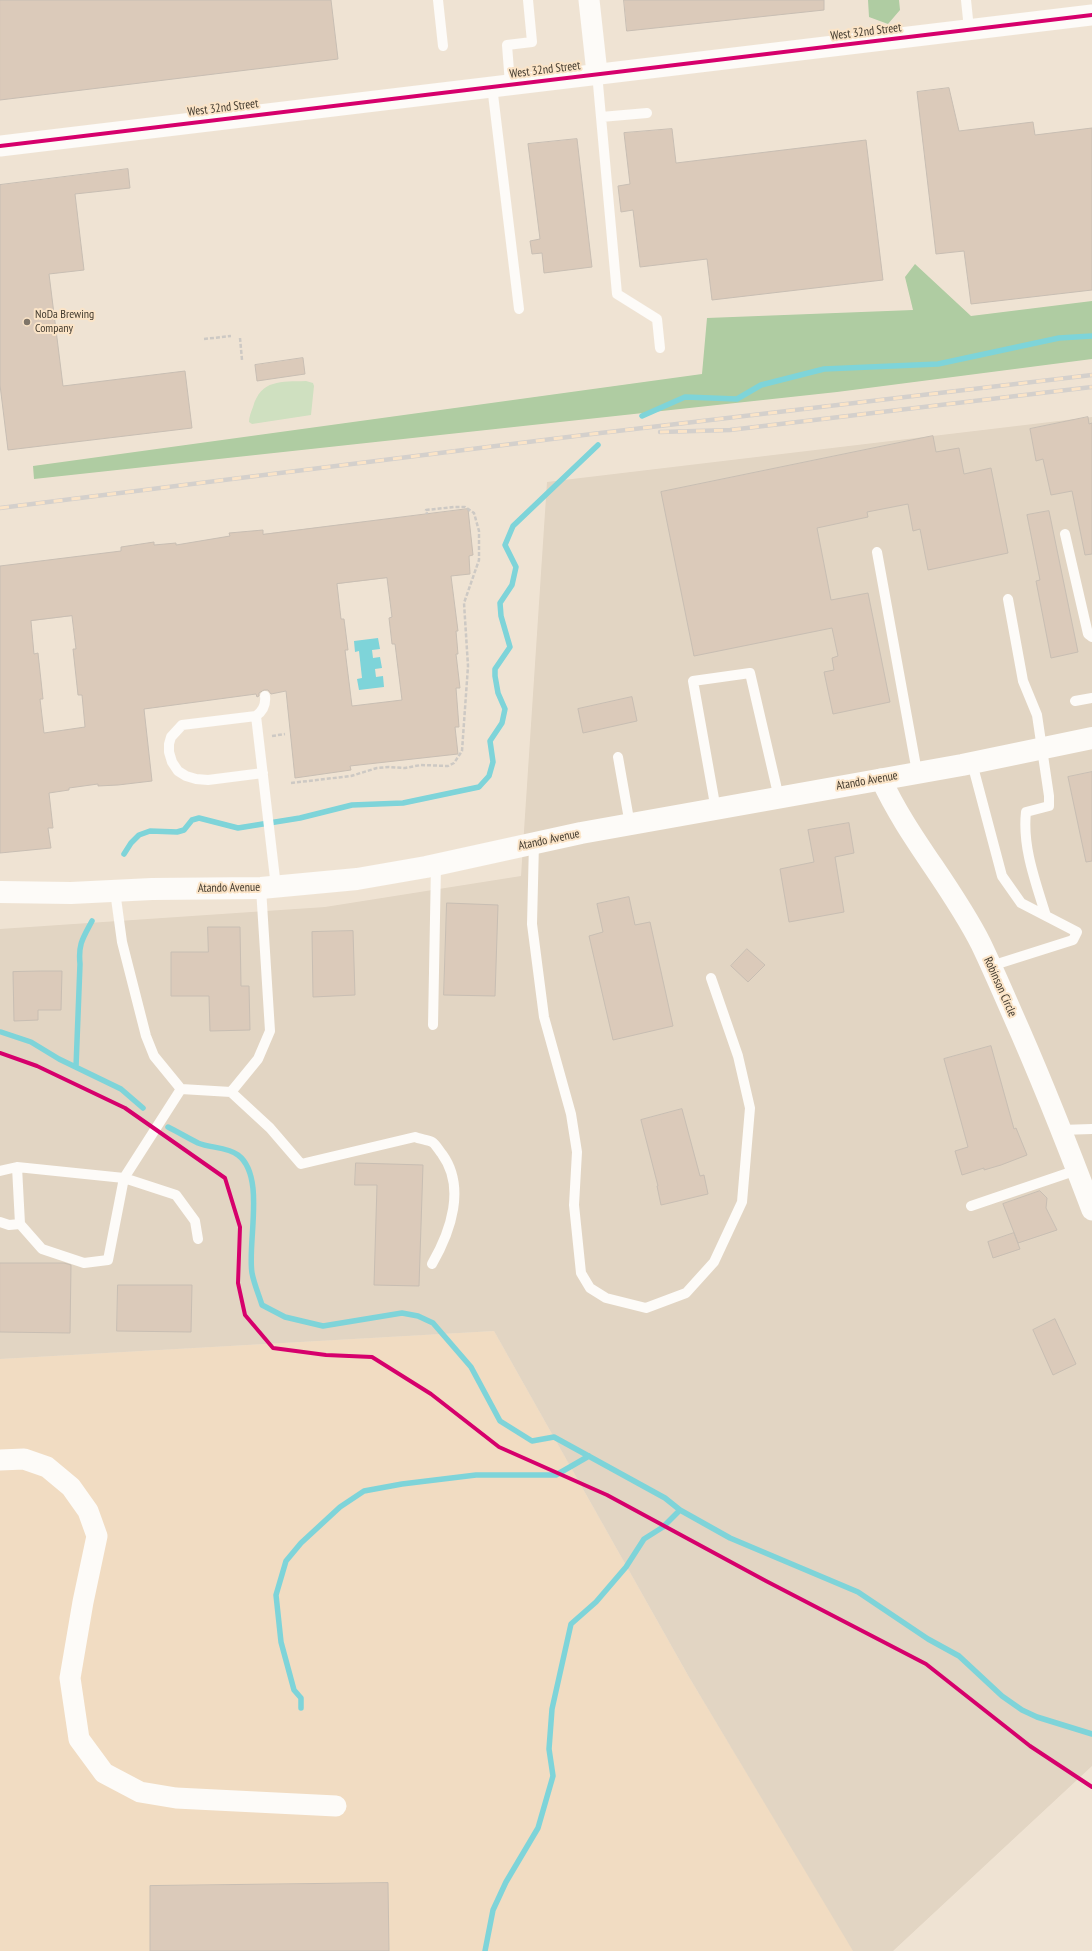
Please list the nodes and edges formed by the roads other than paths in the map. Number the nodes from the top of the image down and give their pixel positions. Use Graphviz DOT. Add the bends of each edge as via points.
graph roads {
  1 [pos="438,0"];
  2 [pos="528,0"];
  3 [pos="589,0"];
  4 [pos="966,0"];
  5 [pos="1092,15"];
  6 [pos="969,29"];
  7 [pos="443,46"];
  8 [pos="597,74"];
  9 [pos="501,85"];
  10 [pos="646,113"];
  11 [pos="601,118"];
  12 [pos="0,146"];
  13 [pos="519,309"];
  14 [pos="660,348"];
  15 [pos="1066,534"];
  16 [pos="877,552"];
  17 [pos="1008,599"];
  18 [pos="1092,637"];
  19 [pos="265,696"];
  20 [pos="1092,698"];
  21 [pos="1075,701"];
  22 [pos="256,716"];
  23 [pos="1092,738"];
  24 [pos="1041,749"];
  25 [pos="618,757"];
  26 [pos="972,763"];
  27 [pos="917,772"];
  28 [pos="263,773"];
  29 [pos="881,779"];
  30 [pos="779,798"];
  31 [pos="716,810"];
  32 [pos="630,825"];
  33 [pos="534,843"];
  34 [pos="436,864"];
  35 [pos="269,887"];
  36 [pos="115,891"];
  37 [pos="0,892"];
  38 [pos="1046,916"];
  39 [pos="991,966"];
  40 [pos="711,978"];
  41 [pos="433,1025"];
  42 [pos="181,1089"];
  43 [pos="231,1092"];
  44 [pos="1092,1129"];
  45 [pos="1062,1130"];
  46 [pos="17,1167"];
  47 [pos="1077,1170"];
  48 [pos="0,1171"];
  49 [pos="124,1178"];
  50 [pos="971,1206"];
  51 [pos="1092,1210"];
  52 [pos="0,1222"];
  53 [pos="20,1224"];
  54 [pos="198,1239"];
  55 [pos="432,1264"];
  56 [pos="0,1460"];
  57 [pos="336,1806"];
  1 -- 7 [label="lane"];
  2 -- 9 [label="lane" via="532,42 507,45"];
  3 -- 8 [label="street"];
  4 -- 6 [label="lane"];
  5 -- 6 [label="street, West 32nd Street"];
  6 -- 8 [label="street, West 32nd Street"];
  8 -- 9 [label="street, West 32nd Street"];
  8 -- 11 [label="lane"];
  9 -- 12 [label="street, West 32nd Street"];
  9 -- 13 [label="lane"];
  10 -- 11 [label="lane"];
  11 -- 14 [label="lane" via="617,294 657,319"];
  15 -- 18 [label="lane" via="1088,634"];
  16 -- 27 [label="lane"];
  17 -- 24 [label="lane" via="1023,681 1037,715"];
  19 -- 22 [label="lane" via="261,713"];
  20 -- 21 [label="lane"];
  22 -- 28 [label="lane"];
  22 -- 28 [label="lane" via="182,725 171,737 169,752 178,771 196,779 208,780"];
  23 -- 24 [label="main road, Atando Avenue"];
  24 -- 26 [label="main road, Atando Avenue"];
  24 -- 38 [label="lane" via="1049,806 1026,812 1024,828 1035,881"];
  25 -- 32 [label="lane"];
  26 -- 27 [label="main road, Atando Avenue"];
  26 -- 38 [label="lane" via="1002,876 1021,903"];
  27 -- 29 [label="main road, Atando Avenue"];
  28 -- 35 [label="lane" via="272,849"];
  29 -- 30 [label="main road, Atando Avenue"];
  29 -- 39 [label="street, Robinson Circle" via="912,836 962,909"];
  30 -- 31 [label="main road, Atando Avenue"];
  30 -- 31 [label="lane" via="750,673 693,681"];
  31 -- 32 [label="main road, Atando Avenue"];
  32 -- 33 [label="main road, Atando Avenue"];
  33 -- 34 [label="main road, Atando Avenue"];
  33 -- 40 [label="lane" via="532,924 544,1017 571,1114 577,1152 574,1205 581,1272 590,1288 606,1298 646,1308 686,1293 714,1262 742,1202 750,1108 738,1056"];
  34 -- 35 [label="main road, Atando Avenue" via="357,879"];
  34 -- 41 [label="lane"];
  35 -- 36 [label="main road, Atando Avenue"];
  35 -- 43 [label="lane" via="270,1031 258,1059"];
  36 -- 37 [label="main road, Atando Avenue"];
  36 -- 42 [label="lane" via="122,942 146,1036 154,1056"];
  38 -- 39 [label="lane" via="1077,932 1073,940"];
  39 -- 45 [label="street, Robinson Circle"];
  42 -- 43 [label="lane"];
  42 -- 49 [label="lane"];
  43 -- 55 [label="lane" via="270,1128 301,1164 415,1138 433,1143 449,1164 454,1181 454,1208 443,1245"];
  44 -- 45 [label="lane"];
  45 -- 47 [label="street, Robinson Circle"];
  46 -- 48 [label="lane"];
  46 -- 49 [label="lane"];
  46 -- 53 [label="lane"];
  47 -- 50 [label="lane"];
  47 -- 51 [label="street, Robinson Circle"];
  49 -- 53 [label="lane" via="108,1260 84,1264 42,1249"];
  49 -- 54 [label="lane" via="176,1195 195,1221"];
  52 -- 53 [label="lane" via="9,1225"];
  56 -- 57 [label="street" via="24,1459 47,1467 71,1486 88,1511 97,1536 70,1678 79,1739 104,1773 140,1792 176,1798"];
}
